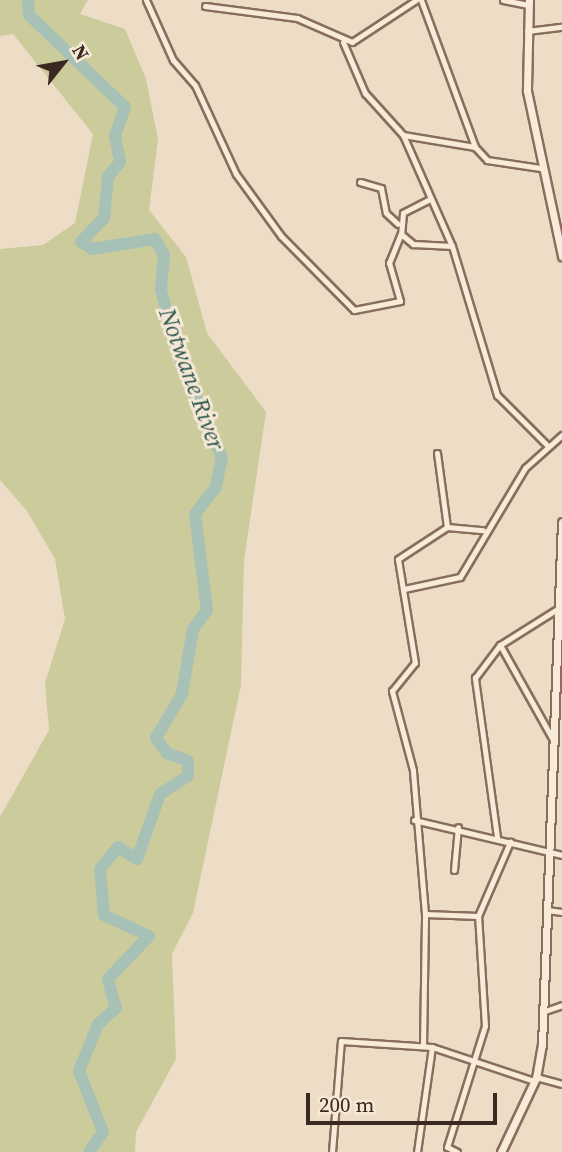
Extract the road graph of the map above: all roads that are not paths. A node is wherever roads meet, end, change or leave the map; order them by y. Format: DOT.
graph roads {
  1 [pos="146,0"];
  2 [pos="259,0"];
  3 [pos="418,0"];
  4 [pos="505,0"];
  5 [pos="529,3"];
  6 [pos="205,6"];
  7 [pos="258,10"];
  8 [pos="562,27"];
  9 [pos="526,31"];
  10 [pos="343,42"];
  11 [pos="403,135"];
  12 [pos="475,147"];
  13 [pos="540,168"];
  14 [pos="360,182"];
  15 [pos="430,199"];
  16 [pos="398,224"];
  17 [pos="401,234"];
  18 [pos="452,246"];
  19 [pos="562,256"];
  20 [pos="562,435"];
  21 [pos="548,446"];
  22 [pos="437,453"];
  23 [pos="562,522"];
  24 [pos="447,527"];
  25 [pos="483,530"];
  26 [pos="404,589"];
  27 [pos="559,608"];
  28 [pos="500,645"];
  29 [pos="559,712"];
  30 [pos="554,743"];
  31 [pos="414,820"];
  32 [pos="458,827"];
  33 [pos="497,837"];
  34 [pos="510,842"];
  35 [pos="549,853"];
  36 [pos="562,855"];
  37 [pos="454,870"];
  38 [pos="547,910"];
  39 [pos="562,912"];
  40 [pos="425,914"];
  41 [pos="478,916"];
  42 [pos="562,1005"];
  43 [pos="545,1011"];
  44 [pos="424,1046"];
  45 [pos="432,1047"];
  46 [pos="478,1061"];
  47 [pos="535,1079"];
  48 [pos="562,1084"];
  49 [pos="332,1152"];
  50 [pos="417,1152"];
  51 [pos="457,1152"];
  52 [pos="500,1152"];
  1 -- 17 [label="street"];
  2 -- 7 [label="street"];
  3 -- 10 [label="street"];
  3 -- 12 [label="street"];
  4 -- 5 [label="street"];
  5 -- 9 [label="street"];
  6 -- 7 [label="street"];
  7 -- 10 [label="street"];
  8 -- 9 [label="street"];
  9 -- 13 [label="street"];
  10 -- 11 [label="street"];
  11 -- 12 [label="street"];
  11 -- 15 [label="street"];
  12 -- 13 [label="street"];
  13 -- 19 [label="street"];
  14 -- 16 [label="street"];
  15 -- 16 [label="street"];
  15 -- 18 [label="street"];
  16 -- 17 [label="street"];
  17 -- 18 [label="street"];
  18 -- 21 [label="street"];
  20 -- 21 [label="street"];
  21 -- 25 [label="street"];
  22 -- 24 [label="street"];
  23 -- 27 [label="street"];
  24 -- 25 [label="street"];
  24 -- 26 [label="street"];
  25 -- 26 [label="street"];
  26 -- 31 [label="street"];
  27 -- 28 [label="street"];
  27 -- 29 [label="street"];
  28 -- 30 [label="street"];
  28 -- 33 [label="street"];
  29 -- 30 [label="street"];
  30 -- 35 [label="street"];
  31 -- 32 [label="street"];
  31 -- 40 [label="street"];
  32 -- 33 [label="street"];
  32 -- 37 [label="street"];
  33 -- 34 [label="street"];
  34 -- 35 [label="street"];
  34 -- 41 [label="street"];
  35 -- 36 [label="street"];
  35 -- 38 [label="street"];
  38 -- 39 [label="street"];
  38 -- 43 [label="street"];
  40 -- 41 [label="street"];
  40 -- 44 [label="street"];
  41 -- 46 [label="street"];
  42 -- 43 [label="street"];
  43 -- 47 [label="street"];
  44 -- 45 [label="street"];
  44 -- 49 [label="street"];
  45 -- 46 [label="street"];
  45 -- 50 [label="street"];
  46 -- 47 [label="street"];
  46 -- 51 [label="street"];
  47 -- 48 [label="street"];
  47 -- 52 [label="street"];
}
